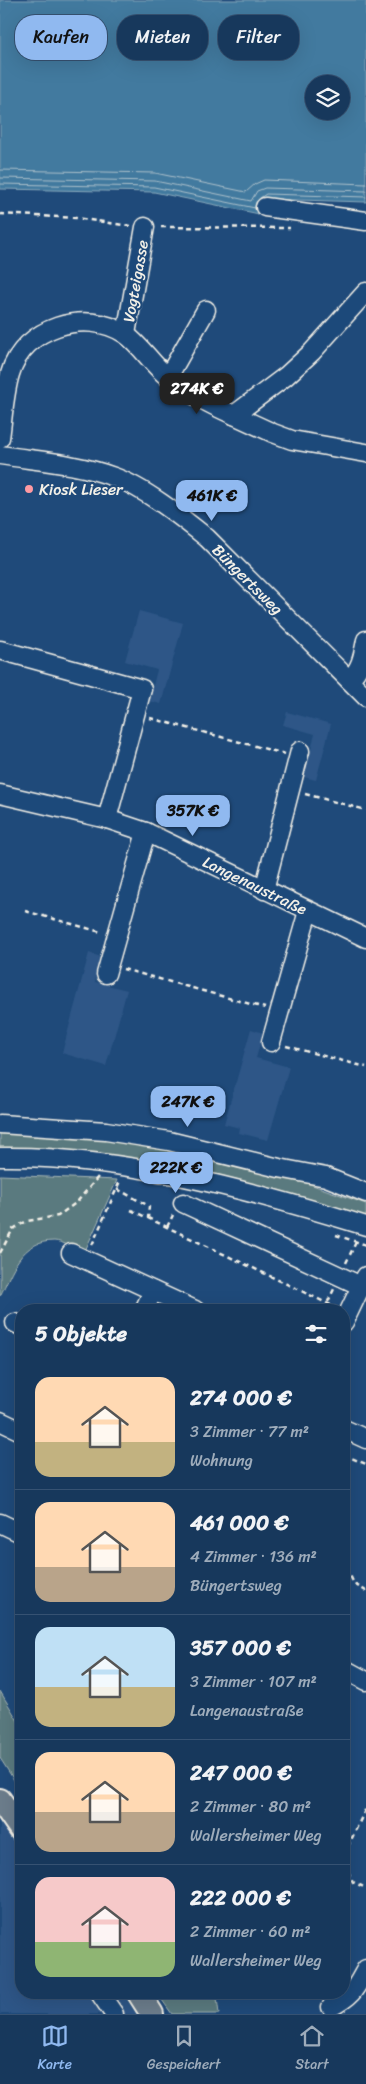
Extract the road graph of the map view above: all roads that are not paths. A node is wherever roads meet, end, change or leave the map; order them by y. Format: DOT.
graph roads {
  1 [pos="265,207"];
  2 [pos="366,222"];
  3 [pos="145,227"];
  4 [pos="366,292"];
  5 [pos="206,310"];
  6 [pos="126,334"];
  7 [pos="168,377"];
  8 [pos="3,395"];
  9 [pos="234,414"];
  10 [pos="0,438"];
  11 [pos="366,453"];
  12 [pos="0,455"];
  13 [pos="366,640"];
  14 [pos="0,650"];
  15 [pos="349,680"];
  16 [pos="366,697"];
  17 [pos="299,754"];
  18 [pos="0,794"];
  19 [pos="107,819"];
  20 [pos="146,832"];
  21 [pos="264,890"];
  22 [pos="308,910"];
  23 [pos="366,938"];
  24 [pos="108,967"];
  25 [pos="270,1042"];
  26 [pos="0,1124"];
  27 [pos="0,1157"];
  28 [pos="366,1193"];
  29 [pos="183,1203"];
  30 [pos="366,1226"];
  31 [pos="78,1257"];
  32 [pos="364,1281"];
  33 [pos="159,1293"];
  34 [pos="149,1304"];
  35 [pos="182,1304"];
  36 [pos="350,1310"];
  37 [pos="0,1421"];
  38 [pos="15,1428"];
  39 [pos="350,1432"];
  40 [pos="366,1439"];
  41 [pos="0,1523"];
  42 [pos="15,1530"];
  43 [pos="350,1672"];
  44 [pos="366,1681"];
  45 [pos="0,1800"];
  46 [pos="15,1821"];
  47 [pos="366,1969"];
  48 [pos="350,1996"];
  49 [pos="104,1999"];
  50 [pos="142,1999"];
  51 [pos="345,1999"];
  52 [pos="330,2004"];
  53 [pos="114,2014"];
  54 [pos="152,2014"];
  1 -- 2 [label="street"];
  3 -- 6 [label="street, Vogteigasse"];
  4 -- 9 [label="street"];
  5 -- 7 [label="street"];
  6 -- 7 [label="street"];
  6 -- 8 [label="street"];
  7 -- 9 [label="street"];
  8 -- 10 [label="street"];
  9 -- 11 [label="street"];
  12 -- 15 [label="street, Büngertsweg"];
  13 -- 15 [label="street"];
  14 -- 19 [label="street"];
  15 -- 16 [label="street, Büngertsweg"];
  17 -- 21 [label="street"];
  18 -- 19 [label="street, Langenaustraße"];
  19 -- 20 [label="street, Langenaustraße"];
  20 -- 21 [label="street, Langenaustraße"];
  20 -- 24 [label="street"];
  21 -- 22 [label="street, Langenaustraße"];
  22 -- 23 [label="street, Langenaustraße"];
  22 -- 25 [label="street"];
  26 -- 28 [label="street"];
  27 -- 30 [label="street"];
  29 -- 32 [label="street"];
  31 -- 33 [label="street"];
  32 -- 36 [label="street"];
  33 -- 34 [label="street"];
  33 -- 35 [label="street"];
  37 -- 38 [label="street"];
  39 -- 40 [label="street"];
  41 -- 42 [label="street"];
  43 -- 44 [label="street"];
  45 -- 46 [label="main road"];
  47 -- 48 [label="street"];
  49 -- 53 [label="street"];
  50 -- 54 [label="main road"];
  51 -- 52 [label="street"];
}
